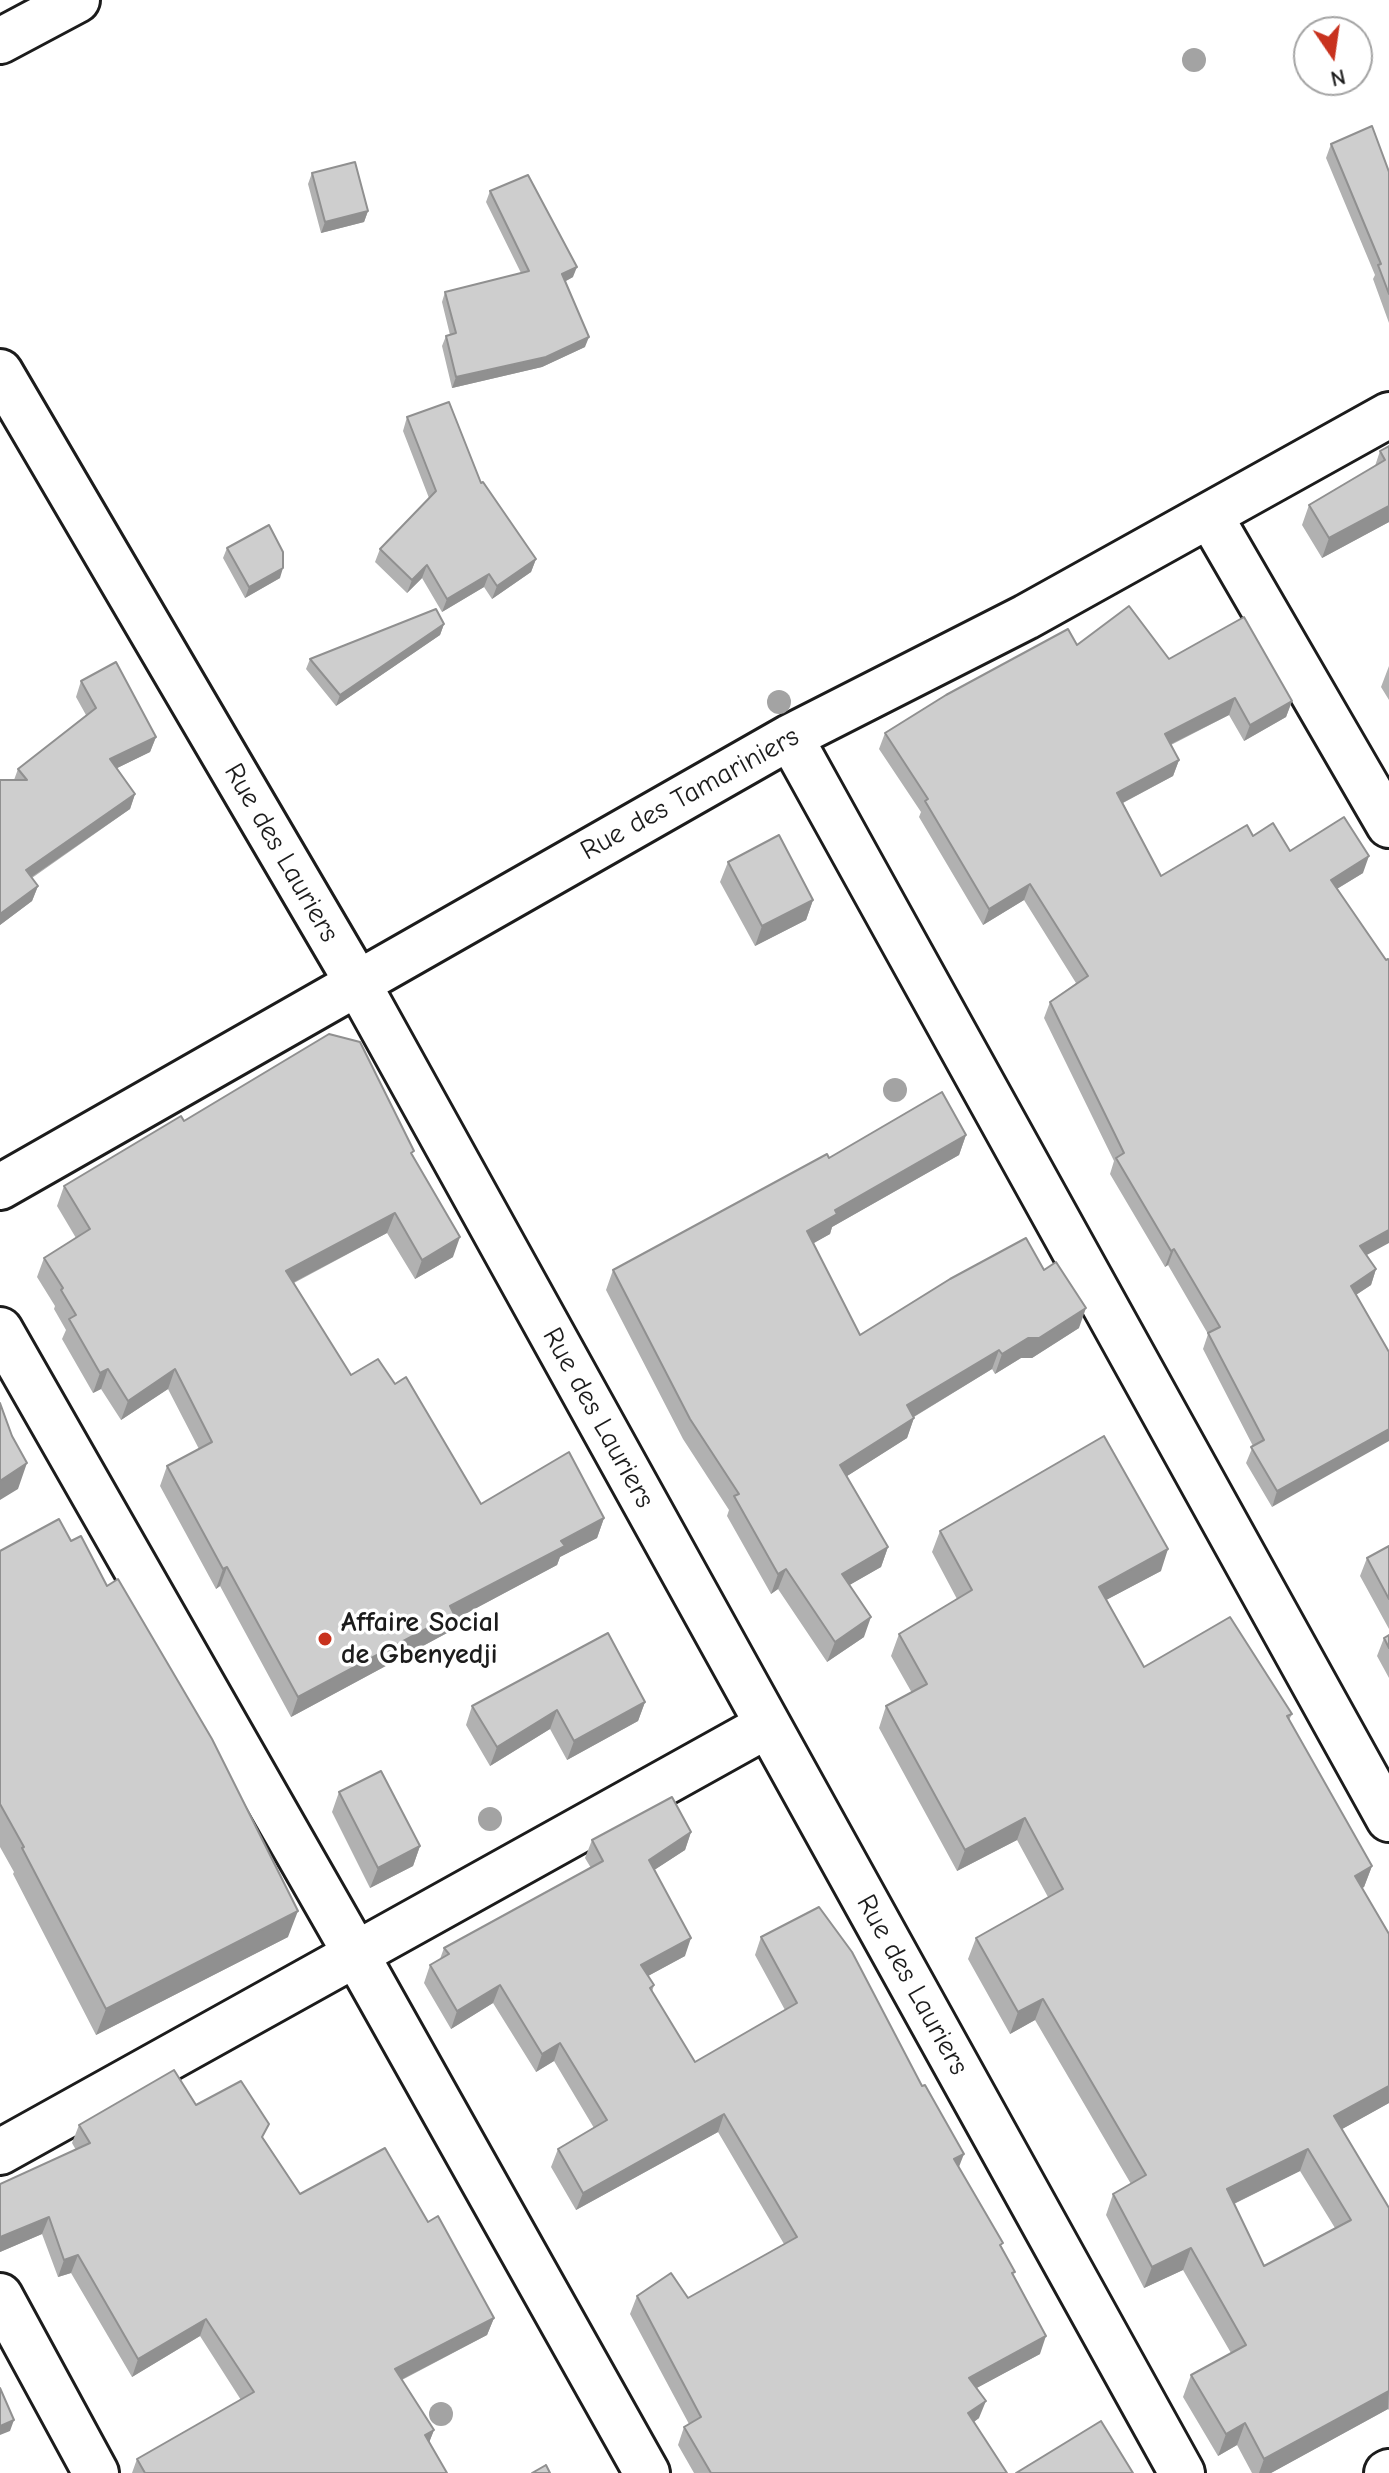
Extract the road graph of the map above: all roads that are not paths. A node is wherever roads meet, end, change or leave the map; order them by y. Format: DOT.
graph roads {
  1 [pos="77,0"];
  2 [pos="0,41"];
  3 [pos="0,372"];
  4 [pos="1389,415"];
  5 [pos="1210,516"];
  6 [pos="790,737"];
  7 [pos="1389,825"];
  8 [pos="357,982"];
  9 [pos="0,1187"];
  10 [pos="0,1330"];
  11 [pos="768,1725"];
  12 [pos="1389,1819"];
  13 [pos="357,1956"];
  14 [pos="0,2152"];
  15 [pos="0,2296"];
  16 [pos="96,2473"];
  17 [pos="647,2473"];
  18 [pos="1182,2473"];
  1 -- 2 [label="street"];
  3 -- 8 [label="street, Rue des Lauriers"];
  4 -- 5 [label="street, Rue des Tamariniers"];
  5 -- 6 [label="street, Rue des Tamariniers"];
  5 -- 7 [label="street"];
  6 -- 8 [label="street, Rue des Tamariniers"];
  6 -- 12 [label="street"];
  8 -- 9 [label="street, Rue des Tamariniers"];
  8 -- 11 [label="street, Rue des Lauriers"];
  10 -- 13 [label="street"];
  11 -- 13 [label="street"];
  11 -- 18 [label="street, Rue des Lauriers"];
  13 -- 14 [label="street"];
  13 -- 17 [label="street"];
  15 -- 16 [label="street"];
}
